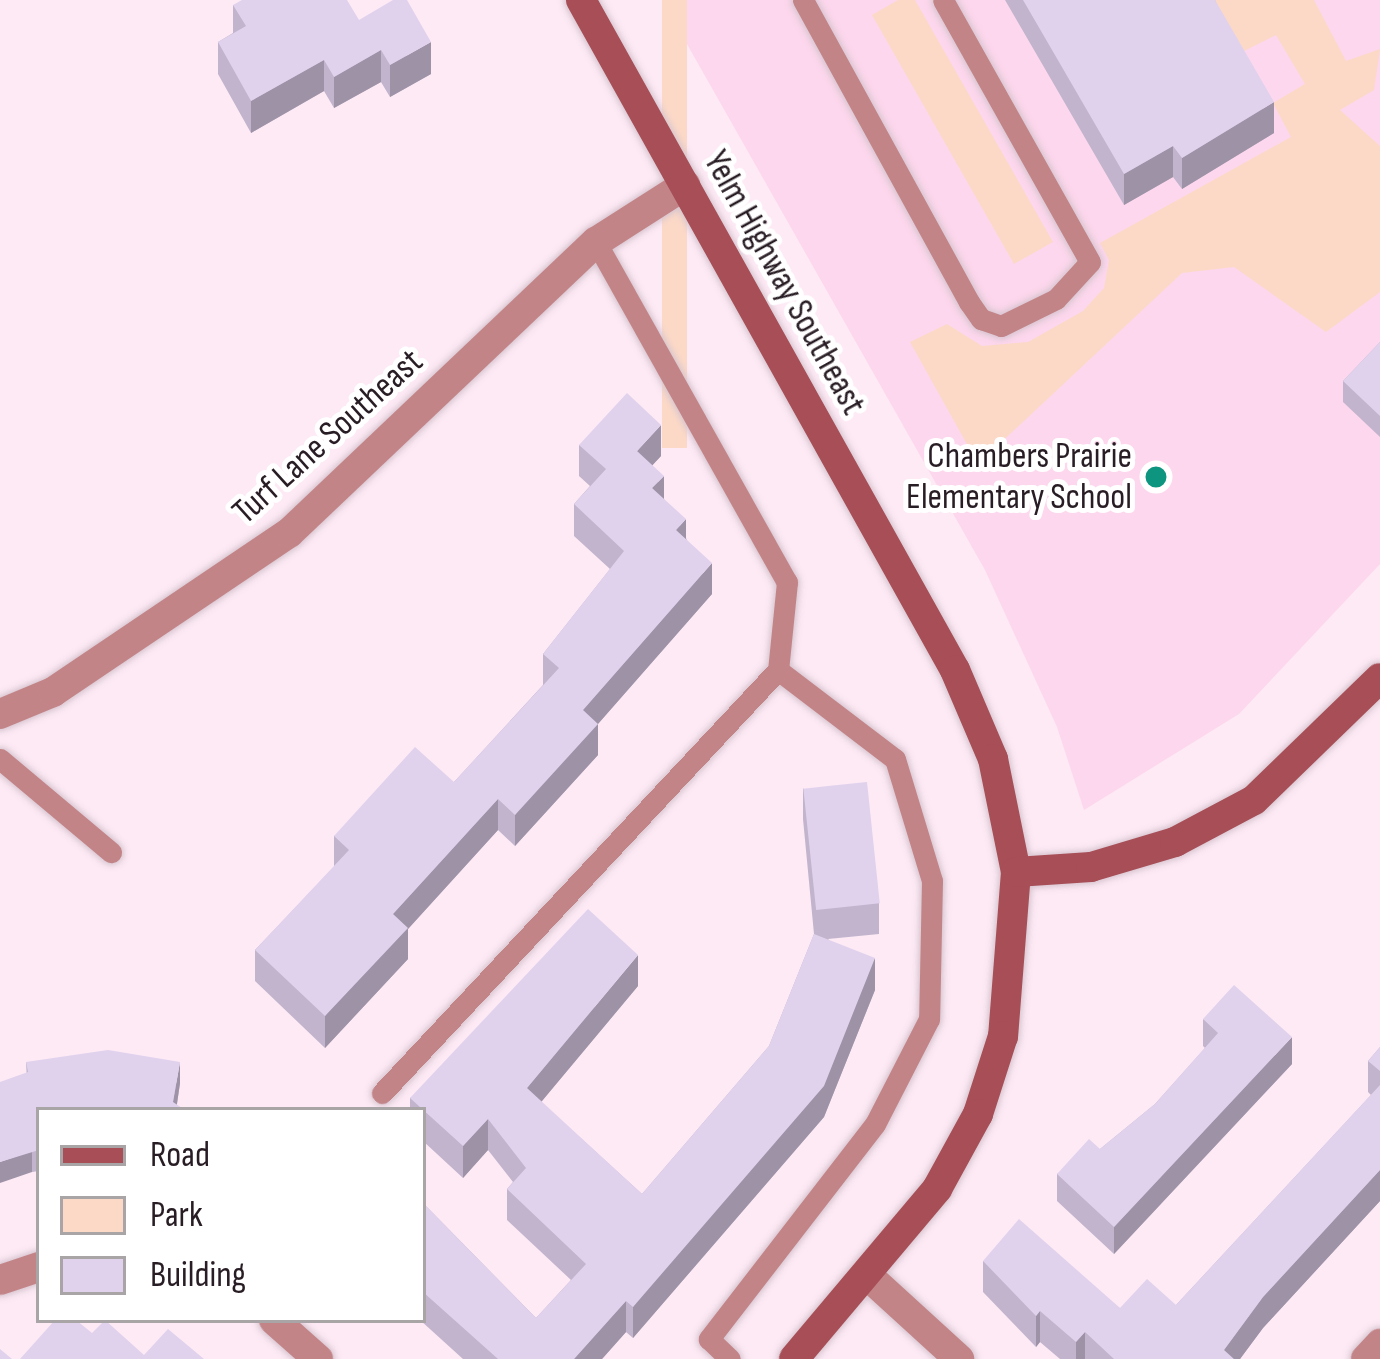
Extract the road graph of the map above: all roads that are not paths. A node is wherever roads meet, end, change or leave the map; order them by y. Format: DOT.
graph roads {
  1 [pos="581,0"];
  2 [pos="802,0"];
  3 [pos="943,0"];
  4 [pos="685,185"];
  5 [pos="596,242"];
  6 [pos="778,670"];
  7 [pos="1380,678"];
  8 [pos="0,714"];
  9 [pos="0,759"];
  10 [pos="111,852"];
  11 [pos="1016,872"];
  12 [pos="382,1093"];
  13 [pos="36,1268"];
  14 [pos="867,1275"];
  15 [pos="0,1280"];
  16 [pos="277,1323"];
  17 [pos="1380,1344"];
  18 [pos="318,1359"];
  19 [pos="730,1359"];
  20 [pos="794,1359"];
  21 [pos="959,1359"];
  22 [pos="1366,1359"];
  1 -- 4 [label="main road, Yelm Highway Southeast"];
  2 -- 3 [label="lane"];
  4 -- 5 [label="street, Turf Lane Southeast"];
  4 -- 11 [label="main road, Yelm Highway Southeast"];
  5 -- 6 [label="lane"];
  5 -- 8 [label="street, Turf Lane Southeast"];
  6 -- 12 [label="lane"];
  6 -- 19 [label="lane"];
  7 -- 11 [label="main road"];
  9 -- 10 [label="lane"];
  11 -- 14 [label="main road, Yelm Highway Southeast"];
  13 -- 15 [label="street"];
  14 -- 20 [label="main road, Yelm Highway Southeast"];
  14 -- 21 [label="street"];
  16 -- 18 [label="street"];
  17 -- 22 [label="street"];
}
